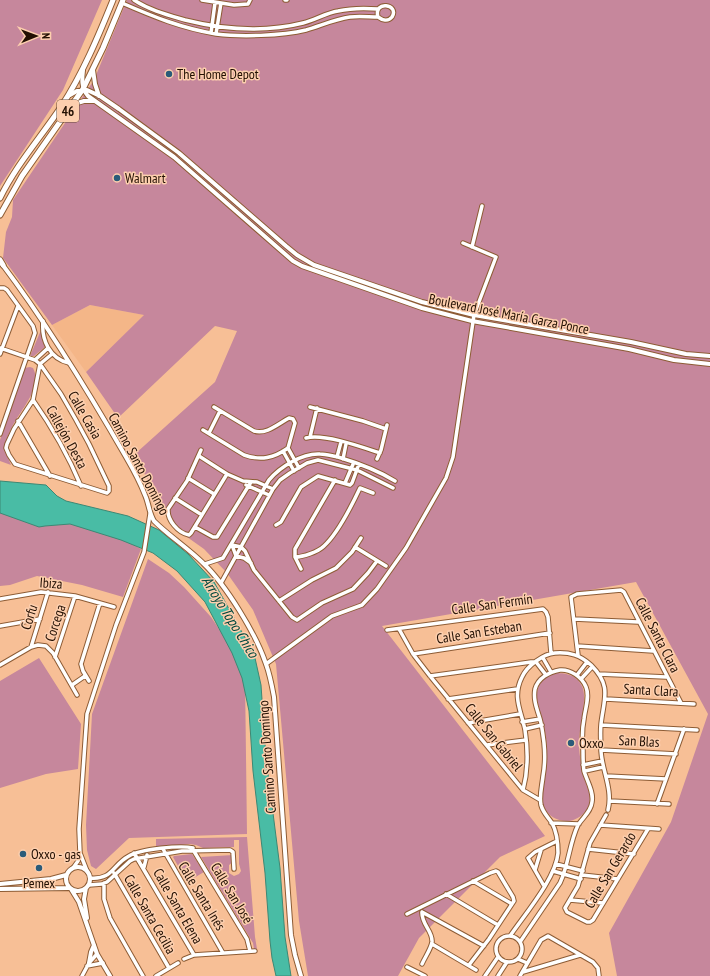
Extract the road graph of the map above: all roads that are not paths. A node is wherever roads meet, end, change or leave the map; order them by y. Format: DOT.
graph roads {
  1 [pos="113,0"];
  2 [pos="134,0"];
  3 [pos="202,0"];
  4 [pos="250,0"];
  5 [pos="379,0"];
  6 [pos="122,1"];
  7 [pos="386,2"];
  8 [pos="216,3"];
  9 [pos="221,3"];
  10 [pos="378,8"];
  11 [pos="378,16"];
  12 [pos="212,26"];
  13 [pos="217,26"];
  14 [pos="284,26"];
  15 [pos="211,33"];
  16 [pos="285,33"];
  17 [pos="216,34"];
  18 [pos="83,69"];
  19 [pos="93,70"];
  20 [pos="83,90"];
  21 [pos="68,96"];
  22 [pos="100,96"];
  23 [pos="94,101"];
  24 [pos="74,104"];
  25 [pos="0,198"];
  26 [pos="482,206"];
  27 [pos="0,215"];
  28 [pos="463,243"];
  29 [pos="472,247"];
  30 [pos="1,262"];
  31 [pos="0,288"];
  32 [pos="18,306"];
  33 [pos="474,315"];
  34 [pos="43,321"];
  35 [pos="472,321"];
  36 [pos="1,348"];
  37 [pos="48,348"];
  38 [pos="0,354"];
  39 [pos="52,354"];
  40 [pos="710,356"];
  41 [pos="26,357"];
  42 [pos="35,360"];
  43 [pos="70,363"];
  44 [pos="40,364"];
  45 [pos="710,364"];
  46 [pos="33,400"];
  47 [pos="214,407"];
  48 [pos="310,407"];
  49 [pos="317,408"];
  50 [pos="220,411"];
  51 [pos="18,422"];
  52 [pos="203,430"];
  53 [pos="210,433"];
  54 [pos="0,434"];
  55 [pos="341,442"];
  56 [pos="346,444"];
  57 [pos="288,448"];
  58 [pos="201,450"];
  59 [pos="283,451"];
  60 [pos="380,453"];
  61 [pos="198,456"];
  62 [pos="340,458"];
  63 [pos="377,459"];
  64 [pos="295,460"];
  65 [pos="354,462"];
  66 [pos="290,464"];
  67 [pos="339,464"];
  68 [pos="359,464"];
  69 [pos="299,468"];
  70 [pos="351,468"];
  71 [pos="357,470"];
  72 [pos="294,471"];
  73 [pos="381,473"];
  74 [pos="227,474"];
  75 [pos="50,476"];
  76 [pos="188,478"];
  77 [pos="378,479"];
  78 [pos="335,480"];
  79 [pos="243,481"];
  80 [pos="395,481"];
  81 [pos="251,482"];
  82 [pos="345,483"];
  83 [pos="81,486"];
  84 [pos="248,486"];
  85 [pos="266,486"];
  86 [pos="393,488"];
  87 [pos="272,489"];
  88 [pos="263,491"];
  89 [pos="373,492"];
  90 [pos="214,494"];
  91 [pos="269,495"];
  92 [pos="175,498"];
  93 [pos="150,514"];
  94 [pos="202,515"];
  95 [pos="276,525"];
  96 [pos="195,527"];
  97 [pos="361,538"];
  98 [pos="232,545"];
  99 [pos="241,547"];
  100 [pos="355,547"];
  101 [pos="236,556"];
  102 [pos="295,557"];
  103 [pos="377,560"];
  104 [pos="251,563"];
  105 [pos="204,564"];
  106 [pos="386,566"];
  107 [pos="301,569"];
  108 [pos="221,583"];
  109 [pos="48,592"];
  110 [pos="75,596"];
  111 [pos="0,599"];
  112 [pos="279,601"];
  113 [pos="100,603"];
  114 [pos="114,607"];
  115 [pos="40,619"];
  116 [pos="574,619"];
  117 [pos="638,622"];
  118 [pos="0,626"];
  119 [pos="399,629"];
  120 [pos="387,630"];
  121 [pos="550,632"];
  122 [pos="577,646"];
  123 [pos="31,647"];
  124 [pos="653,651"];
  125 [pos="551,653"];
  126 [pos="413,654"];
  127 [pos="578,655"];
  128 [pos="55,657"];
  129 [pos="543,658"];
  130 [pos="536,662"];
  131 [pos="587,662"];
  132 [pos="266,664"];
  133 [pos="0,665"];
  134 [pos="592,667"];
  135 [pos="551,672"];
  136 [pos="599,674"];
  137 [pos="546,675"];
  138 [pos="577,675"];
  139 [pos="85,676"];
  140 [pos="430,676"];
  141 [pos="666,677"];
  142 [pos="581,679"];
  143 [pos="89,681"];
  144 [pos="72,685"];
  145 [pos="517,689"];
  146 [pos="77,695"];
  147 [pos="448,699"];
  148 [pos="606,699"];
  149 [pos="681,703"];
  150 [pos="694,704"];
  151 [pos="520,714"];
  152 [pos="540,719"];
  153 [pos="522,722"];
  154 [pos="468,723"];
  155 [pos="542,725"];
  156 [pos="601,725"];
  157 [pos="525,729"];
  158 [pos="684,729"];
  159 [pos="697,730"];
  160 [pos="526,740"];
  161 [pos="487,745"];
  162 [pos="601,750"];
  163 [pos="676,754"];
  164 [pos="602,761"];
  165 [pos="583,765"];
  166 [pos="603,767"];
  167 [pos="585,771"];
  168 [pos="606,776"];
  169 [pos="666,779"];
  170 [pos="522,790"];
  171 [pos="540,800"];
  172 [pos="610,801"];
  173 [pos="657,804"];
  174 [pos="669,804"];
  175 [pos="608,810"];
  176 [pos="606,815"];
  177 [pos="551,823"];
  178 [pos="579,824"];
  179 [pos="600,825"];
  180 [pos="648,829"];
  181 [pos="659,829"];
  182 [pos="557,841"];
  183 [pos="163,849"];
  184 [pos="194,849"];
  185 [pos="588,849"];
  186 [pos="541,850"];
  187 [pos="148,851"];
  188 [pos="80,853"];
  189 [pos="134,853"];
  190 [pos="164,853"];
  191 [pos="634,854"];
  192 [pos="147,856"];
  193 [pos="137,858"];
  194 [pos="556,864"];
  195 [pos="566,866"];
  196 [pos="144,867"];
  197 [pos="73,868"];
  198 [pos="234,869"];
  199 [pos="535,870"];
  200 [pos="86,871"];
  201 [pos="112,871"];
  202 [pos="553,871"];
  203 [pos="115,874"];
  204 [pos="564,874"];
  205 [pos="66,875"];
  206 [pos="582,875"];
  207 [pos="90,878"];
  208 [pos="104,878"];
  209 [pos="618,879"];
  210 [pos="473,881"];
  211 [pos="0,884"];
  212 [pos="104,884"];
  213 [pos="544,886"];
  214 [pos="88,887"];
  215 [pos="70,889"];
  216 [pos="0,890"];
  217 [pos="446,894"];
  218 [pos="570,900"];
  219 [pos="603,903"];
  220 [pos="512,904"];
  221 [pos="420,907"];
  222 [pos="422,912"];
  223 [pos="407,914"];
  224 [pos="87,922"];
  225 [pos="498,926"];
  226 [pos="493,932"];
  227 [pos="510,936"];
  228 [pos="489,939"];
  229 [pos="498,942"];
  230 [pos="520,942"];
  231 [pos="94,944"];
  232 [pos="432,944"];
  233 [pos="484,946"];
  234 [pos="255,951"];
  235 [pos="250,952"];
  236 [pos="223,953"];
  237 [pos="97,954"];
  238 [pos="522,954"];
  239 [pos="194,955"];
  240 [pos="580,955"];
  241 [pos="498,957"];
  242 [pos="184,959"];
  243 [pos="518,959"];
  244 [pos="530,959"];
  245 [pos="178,962"];
  246 [pos="508,962"];
  247 [pos="102,963"];
  248 [pos="527,963"];
  249 [pos="88,964"];
  250 [pos="422,964"];
  251 [pos="469,966"];
  252 [pos="408,967"];
  253 [pos="169,968"];
  254 [pos="476,970"];
  255 [pos="523,972"];
  256 [pos="82,976"];
  257 [pos="110,976"];
  258 [pos="143,976"];
  259 [pos="156,976"];
  260 [pos="301,976"];
  261 [pos="424,976"];
  262 [pos="485,976"];
  263 [pos="498,976"];
  264 [pos="520,976"];
  265 [pos="598,976"];
  1 -- 18 [label="main road, 46"];
  2 -- 12 [label="street"];
  3 -- 8 [label="street"];
  4 -- 9 [label="street"];
  5 -- 10 [label="street"];
  6 -- 15 [label="street"];
  6 -- 19 [label="main road, 46"];
  7 -- 10 [label="street"];
  7 -- 11 [label="street"];
  8 -- 9 [label="street"];
  8 -- 12 [label="street"];
  9 -- 13 [label="street"];
  10 -- 11 [label="street"];
  10 -- 14 [label="street"];
  11 -- 16 [label="street"];
  12 -- 13 [label="street"];
  12 -- 15 [label="street"];
  13 -- 14 [label="street"];
  13 -- 17 [label="street"];
  14 -- 16 [label="street"];
  15 -- 17 [label="street"];
  16 -- 17 [label="street"];
  18 -- 20 [label="street"];
  18 -- 21 [label="main road, 46"];
  19 -- 20 [label="main road, 46"];
  19 -- 22 [label="street"];
  20 -- 21 [label="street"];
  20 -- 22 [label="street, Boulevard José María Garza Ponce"];
  20 -- 23 [label="street, Boulevard José María Garza Ponce"];
  20 -- 24 [label="main road, 46"];
  21 -- 25 [label="main road, 46"];
  22 -- 33 [label="street, Boulevard José María Garza Ponce"];
  23 -- 24 [label="street"];
  23 -- 35 [label="street, Boulevard José María Garza Ponce"];
  24 -- 27 [label="main road, 46"];
  26 -- 29 [label="street"];
  28 -- 29 [label="street"];
  29 -- 33 [label="street"];
  30 -- 34 [label="street, Camino Santo Domingo"];
  31 -- 32 [label="street"];
  32 -- 36 [label="street"];
  32 -- 41 [label="street"];
  33 -- 35 [label="street"];
  33 -- 40 [label="street, Boulevard José María Garza Ponce"];
  34 -- 37 [label="street"];
  34 -- 43 [label="street, Camino Santo Domingo"];
  35 -- 45 [label="street, Boulevard José María Garza Ponce"];
  35 -- 132 [label="street"];
  36 -- 38 [label="street"];
  36 -- 41 [label="street, Calle Casia"];
  37 -- 39 [label="street"];
  37 -- 42 [label="street"];
  39 -- 43 [label="street"];
  39 -- 44 [label="street"];
  41 -- 42 [label="street, Calle Casia"];
  41 -- 54 [label="street"];
  42 -- 44 [label="street, Calle Casia"];
  43 -- 93 [label="street, Camino Santo Domingo"];
  44 -- 46 [label="street"];
  44 -- 83 [label="street, Calle Casia"];
  46 -- 51 [label="street"];
  46 -- 83 [label="street, Callejón Desta"];
  47 -- 50 [label="street"];
  48 -- 49 [label="street"];
  49 -- 55 [label="street"];
  49 -- 60 [label="street"];
  50 -- 53 [label="street"];
  50 -- 57 [label="street"];
  51 -- 75 [label="street"];
  51 -- 75 [label="street"];
  52 -- 53 [label="street"];
  53 -- 59 [label="street"];
  55 -- 56 [label="street"];
  55 -- 62 [label="street"];
  56 -- 60 [label="street"];
  56 -- 62 [label="street"];
  57 -- 59 [label="street"];
  57 -- 64 [label="street"];
  58 -- 61 [label="street"];
  59 -- 66 [label="street"];
  60 -- 63 [label="street"];
  61 -- 74 [label="street"];
  61 -- 76 [label="street"];
  62 -- 64 [label="street"];
  62 -- 65 [label="street"];
  62 -- 67 [label="street"];
  64 -- 66 [label="street"];
  64 -- 69 [label="street"];
  65 -- 68 [label="street"];
  65 -- 70 [label="street"];
  66 -- 72 [label="street"];
  66 -- 85 [label="street"];
  67 -- 69 [label="street"];
  67 -- 70 [label="street"];
  68 -- 71 [label="street"];
  68 -- 73 [label="street"];
  69 -- 72 [label="street"];
  70 -- 71 [label="street"];
  70 -- 82 [label="street"];
  71 -- 77 [label="street"];
  71 -- 82 [label="street"];
  72 -- 87 [label="street"];
  73 -- 77 [label="street"];
  73 -- 80 [label="street"];
  74 -- 79 [label="street"];
  74 -- 90 [label="street"];
  75 -- 83 [label="street"];
  76 -- 90 [label="street"];
  76 -- 92 [label="street"];
  77 -- 86 [label="street"];
  78 -- 82 [label="street"];
  78 -- 95 [label="street"];
  78 -- 102 [label="street"];
  79 -- 81 [label="street"];
  79 -- 84 [label="street"];
  81 -- 84 [label="street"];
  81 -- 85 [label="street"];
  84 -- 88 [label="street"];
  84 -- 96 [label="street"];
  85 -- 87 [label="street"];
  85 -- 88 [label="street"];
  87 -- 91 [label="street"];
  88 -- 91 [label="street"];
  88 -- 98 [label="street"];
  89 -- 102 [label="street"];
  90 -- 94 [label="street"];
  91 -- 99 [label="street"];
  92 -- 94 [label="street"];
  92 -- 96 [label="street"];
  93 -- 105 [label="street, Camino Santo Domingo"];
  93 -- 188 [label="street"];
  94 -- 96 [label="street"];
  97 -- 100 [label="street"];
  98 -- 99 [label="street"];
  98 -- 101 [label="street"];
  98 -- 105 [label="street"];
  99 -- 101 [label="street"];
  99 -- 104 [label="street"];
  100 -- 103 [label="street"];
  100 -- 112 [label="street"];
  101 -- 104 [label="street"];
  101 -- 108 [label="street"];
  102 -- 107 [label="street"];
  103 -- 106 [label="street"];
  103 -- 112 [label="street"];
  104 -- 112 [label="street"];
  105 -- 108 [label="street, Camino Santo Domingo"];
  108 -- 132 [label="street, Camino Santo Domingo"];
  109 -- 110 [label="street, Ibiza"];
  109 -- 111 [label="street, Ibiza"];
  109 -- 115 [label="street, Corfu"];
  110 -- 113 [label="street, Ibiza"];
  110 -- 128 [label="street, Corcega"];
  113 -- 114 [label="street, Ibiza"];
  113 -- 139 [label="street"];
  115 -- 118 [label="street"];
  115 -- 123 [label="street, Corfu"];
  116 -- 117 [label="street"];
  116 -- 117 [label="street, Calle Santa Clara"];
  116 -- 122 [label="street, Calle Santa Clara"];
  117 -- 124 [label="street, Calle Santa Clara"];
  119 -- 120 [label="street, Calle San Fermín"];
  119 -- 121 [label="street, Calle San Fermín"];
  119 -- 126 [label="street"];
  121 -- 125 [label="street, Calle San Fermín"];
  121 -- 126 [label="street, Calle San Esteban"];
  122 -- 124 [label="street"];
  122 -- 127 [label="street, Calle Santa Clara"];
  123 -- 128 [label="street"];
  123 -- 133 [label="street"];
  124 -- 141 [label="street, Calle Santa Clara"];
  125 -- 127 [label="street"];
  125 -- 129 [label="street"];
  126 -- 140 [label="street"];
  127 -- 131 [label="street"];
  128 -- 144 [label="street"];
  129 -- 130 [label="street"];
  129 -- 135 [label="street"];
  130 -- 137 [label="street"];
  130 -- 140 [label="street"];
  130 -- 145 [label="street"];
  131 -- 134 [label="street"];
  131 -- 138 [label="street"];
  132 -- 260 [label="street, Camino Santo Domingo"];
  134 -- 136 [label="street"];
  134 -- 142 [label="street"];
  135 -- 137 [label="street"];
  135 -- 138 [label="street"];
  136 -- 141 [label="street"];
  136 -- 148 [label="street"];
  137 -- 152 [label="street"];
  138 -- 142 [label="street"];
  139 -- 143 [label="street"];
  139 -- 144 [label="street"];
  140 -- 147 [label="street, Calle San Gabriel"];
  141 -- 149 [label="street, Calle Santa Clara"];
  142 -- 165 [label="street"];
  144 -- 146 [label="street"];
  145 -- 147 [label="street, Calle San Gabriel"];
  145 -- 151 [label="street, Calle San Gabriel"];
  147 -- 154 [label="street, Calle San Gabriel"];
  148 -- 149 [label="street, Santa Clara"];
  148 -- 156 [label="street"];
  149 -- 150 [label="street, Santa Clara"];
  151 -- 153 [label="street, Calle San Gabriel"];
  151 -- 154 [label="street"];
  152 -- 153 [label="street"];
  152 -- 155 [label="street"];
  153 -- 157 [label="street, Calle San Gabriel"];
  154 -- 161 [label="street, Calle San Gabriel"];
  155 -- 157 [label="street"];
  155 -- 171 [label="street"];
  156 -- 158 [label="street"];
  156 -- 162 [label="street"];
  157 -- 160 [label="street, Calle San Gabriel"];
  158 -- 159 [label="street"];
  158 -- 163 [label="street"];
  160 -- 161 [label="street"];
  160 -- 170 [label="street, Calle San Gabriel"];
  161 -- 170 [label="street, Calle San Gabriel"];
  162 -- 163 [label="street, San Blas"];
  162 -- 164 [label="street"];
  163 -- 169 [label="street"];
  164 -- 165 [label="street"];
  164 -- 166 [label="street"];
  165 -- 167 [label="street"];
  166 -- 167 [label="street"];
  166 -- 168 [label="street"];
  167 -- 178 [label="street"];
  168 -- 169 [label="street"];
  168 -- 172 [label="street"];
  169 -- 173 [label="street"];
  170 -- 171 [label="street, Calle San Gabriel"];
  171 -- 177 [label="street"];
  172 -- 173 [label="street"];
  172 -- 175 [label="street"];
  173 -- 174 [label="street"];
  176 -- 179 [label="street, Calle San Gerardo"];
  177 -- 178 [label="street"];
  177 -- 182 [label="street"];
  178 -- 195 [label="street"];
  179 -- 180 [label="street"];
  179 -- 185 [label="street, Calle San Gerardo"];
  180 -- 181 [label="street"];
  180 -- 191 [label="street, Calle San Gerardo"];
  182 -- 186 [label="street"];
  182 -- 194 [label="street"];
  183 -- 184 [label="street"];
  183 -- 187 [label="street"];
  183 -- 190 [label="street, Calle Santa Inés"];
  184 -- 190 [label="street"];
  184 -- 198 [label="street"];
  184 -- 235 [label="street, Calle San José"];
  185 -- 191 [label="street"];
  185 -- 206 [label="street, Calle San Gerardo"];
  186 -- 199 [label="street"];
  186 -- 199 [label="street"];
  187 -- 189 [label="street"];
  187 -- 192 [label="street"];
  188 -- 197 [label="street"];
  188 -- 200 [label="street"];
  189 -- 193 [label="street, Calle Santa Elena"];
  189 -- 201 [label="street"];
  190 -- 192 [label="street"];
  190 -- 236 [label="street, Calle Santa Inés"];
  191 -- 209 [label="street, Calle San Gerardo"];
  192 -- 193 [label="street"];
  192 -- 196 [label="street"];
  193 -- 196 [label="street, Calle Santa Elena"];
  193 -- 203 [label="street"];
  194 -- 195 [label="street"];
  194 -- 202 [label="street"];
  195 -- 204 [label="street"];
  195 -- 206 [label="street"];
  196 -- 239 [label="street, Calle Santa Elena"];
  197 -- 200 [label="street"];
  197 -- 205 [label="street"];
  199 -- 213 [label="street"];
  200 -- 207 [label="street"];
  201 -- 203 [label="street, Calle Santa Cecilia"];
  201 -- 208 [label="street"];
  202 -- 204 [label="street"];
  202 -- 213 [label="street"];
  203 -- 212 [label="street"];
  203 -- 253 [label="street, Calle Santa Cecilia"];
  204 -- 206 [label="street"];
  204 -- 230 [label="street"];
  205 -- 211 [label="street"];
  205 -- 215 [label="street"];
  206 -- 209 [label="street"];
  206 -- 218 [label="street, Calle San Gerardo"];
  207 -- 208 [label="street"];
  207 -- 214 [label="street"];
  208 -- 212 [label="street"];
  209 -- 219 [label="street, Calle San Gerardo"];
  210 -- 217 [label="street"];
  210 -- 220 [label="street"];
  210 -- 220 [label="street"];
  212 -- 214 [label="street"];
  212 -- 258 [label="street"];
  213 -- 227 [label="street"];
  214 -- 215 [label="street"];
  214 -- 224 [label="street"];
  215 -- 216 [label="street"];
  215 -- 224 [label="street"];
  217 -- 221 [label="street"];
  217 -- 225 [label="street"];
  218 -- 219 [label="street"];
  218 -- 219 [label="street, Calle San Gerardo"];
  220 -- 225 [label="street"];
  221 -- 222 [label="street"];
  221 -- 223 [label="street"];
  222 -- 232 [label="street"];
  222 -- 233 [label="street"];
  224 -- 231 [label="street"];
  225 -- 226 [label="street"];
  226 -- 228 [label="street"];
  226 -- 229 [label="street"];
  227 -- 229 [label="street"];
  227 -- 230 [label="street"];
  228 -- 229 [label="street"];
  228 -- 233 [label="street"];
  229 -- 241 [label="street"];
  230 -- 238 [label="street"];
  231 -- 237 [label="street"];
  231 -- 249 [label="street"];
  232 -- 250 [label="street"];
  232 -- 251 [label="street"];
  233 -- 251 [label="street"];
  234 -- 235 [label="street"];
  235 -- 236 [label="street"];
  236 -- 239 [label="street"];
  237 -- 247 [label="street"];
  237 -- 249 [label="street"];
  238 -- 243 [label="street"];
  238 -- 244 [label="street"];
  239 -- 242 [label="street"];
  240 -- 244 [label="street"];
  240 -- 255 [label="street"];
  240 -- 265 [label="street"];
  241 -- 246 [label="street"];
  241 -- 262 [label="street"];
  243 -- 246 [label="street"];
  243 -- 248 [label="street"];
  244 -- 248 [label="street"];
  245 -- 253 [label="street"];
  246 -- 263 [label="street"];
  247 -- 249 [label="street"];
  247 -- 257 [label="street"];
  248 -- 255 [label="street"];
  249 -- 256 [label="street"];
  251 -- 254 [label="street"];
  252 -- 261 [label="street"];
  253 -- 259 [label="street"];
  255 -- 264 [label="street"];
}
